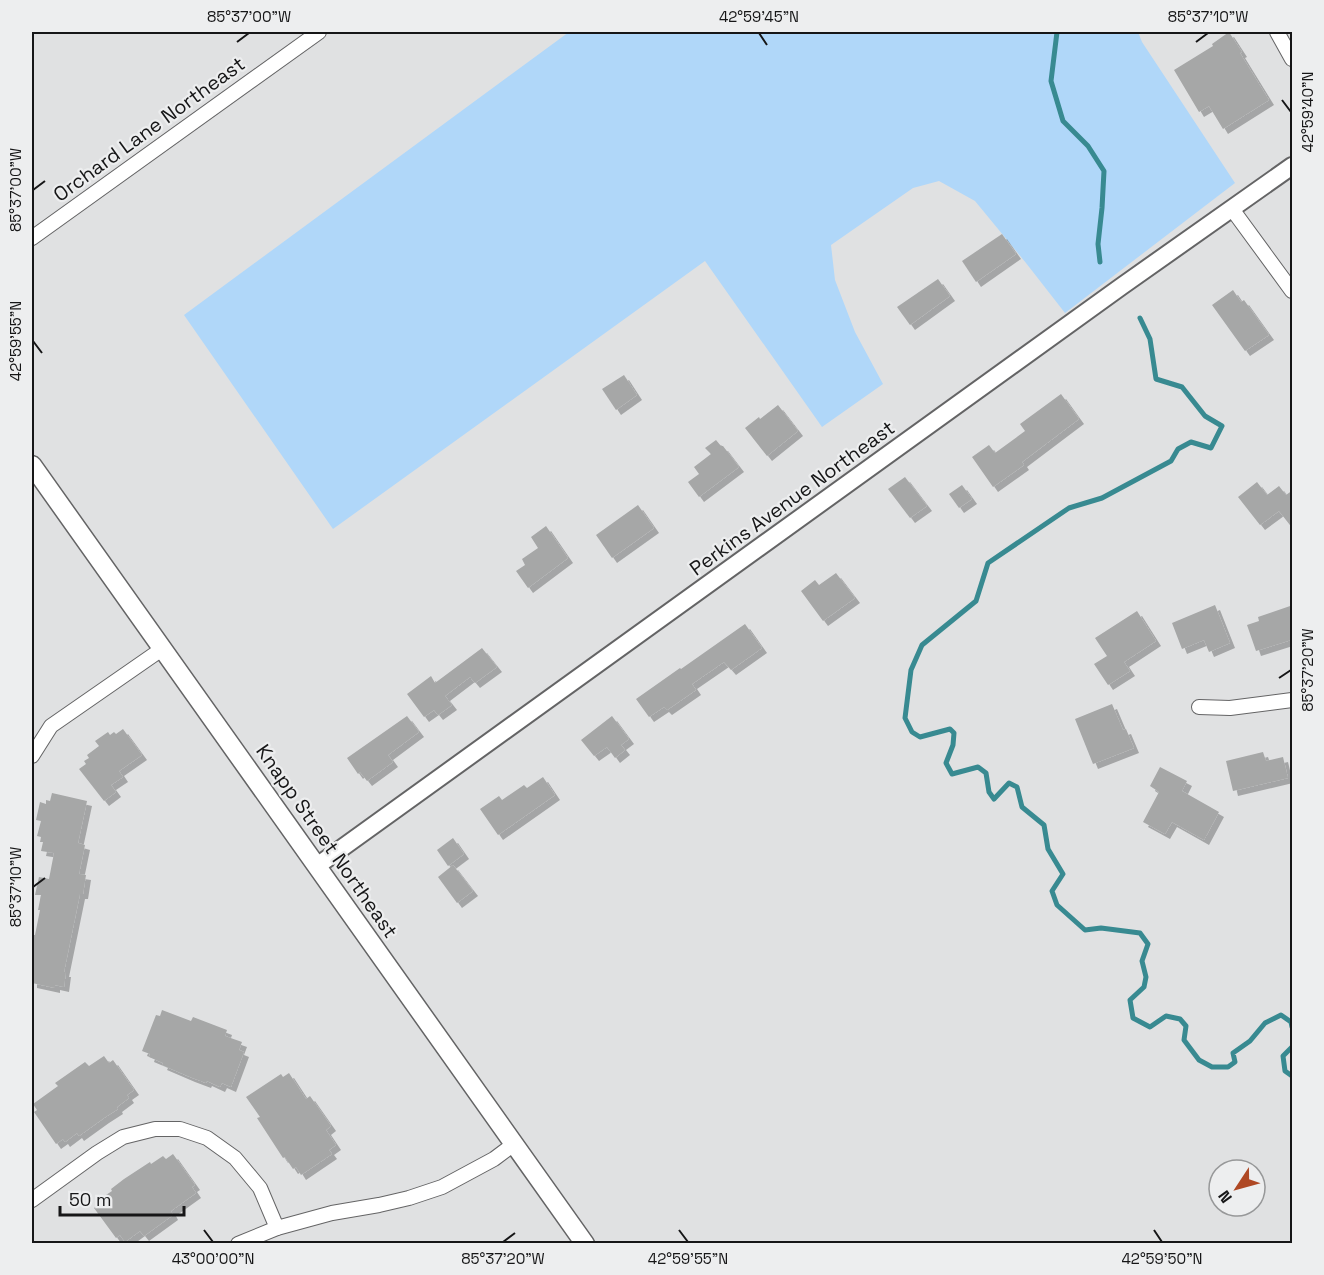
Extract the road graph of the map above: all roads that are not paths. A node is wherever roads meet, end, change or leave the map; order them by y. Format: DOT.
graph roads {
  1 [pos="319,32"];
  2 [pos="1277,32"];
  3 [pos="1293,59"];
  4 [pos="1293,166"];
  5 [pos="1232,209"];
  6 [pos="32,238"];
  7 [pos="1293,291"];
  8 [pos="32,465"];
  9 [pos="162,649"];
  10 [pos="1293,700"];
  11 [pos="1199,707"];
  12 [pos="32,756"];
  13 [pos="317,866"];
  14 [pos="514,1144"];
  15 [pos="32,1200"];
  16 [pos="277,1228"];
  17 [pos="238,1244"];
  18 [pos="585,1244"];
  1 -- 6 [label="street, Orchard Lane Northeast"];
  2 -- 3 [label="street"];
  4 -- 5 [label="street, Perkins Avenue Northeast"];
  5 -- 7 [label="street"];
  5 -- 13 [label="street, Perkins Avenue Northeast"];
  8 -- 9 [label="main road, Knapp Street Northeast"];
  9 -- 12 [label="street"];
  9 -- 13 [label="main road, Knapp Street Northeast"];
  10 -- 11 [label="street"];
  13 -- 14 [label="main road, Knapp Street Northeast"];
  14 -- 16 [label="street"];
  14 -- 18 [label="main road, Knapp Street Northeast"];
  15 -- 16 [label="street"];
  16 -- 17 [label="street"];
}
